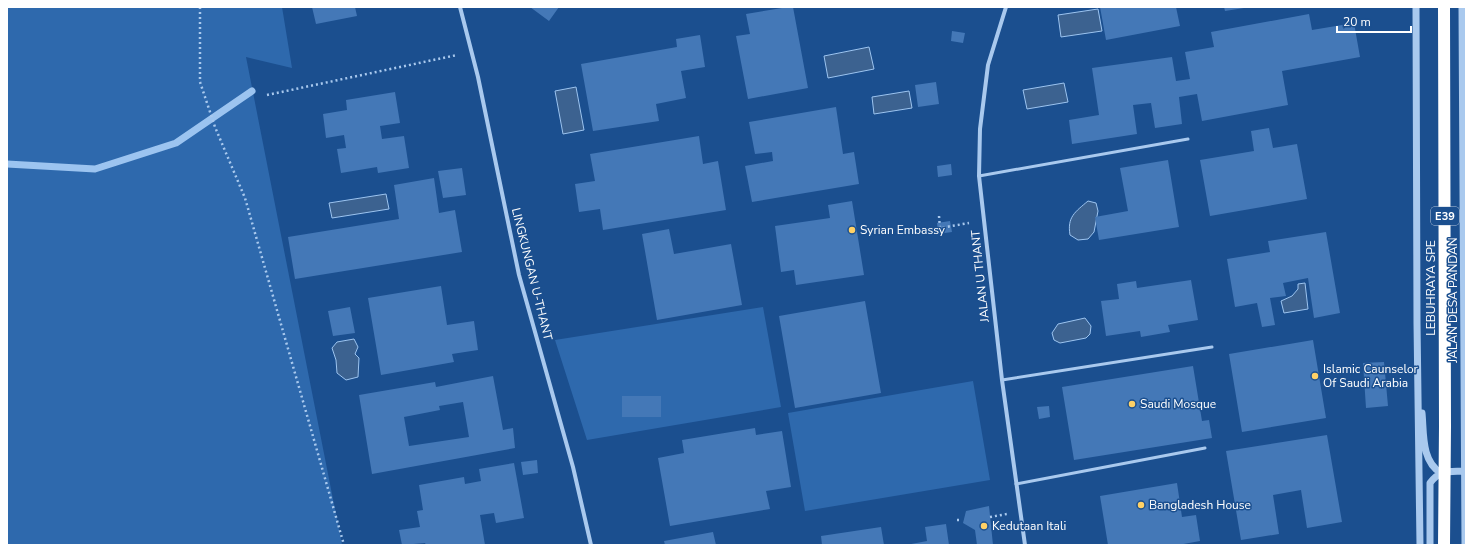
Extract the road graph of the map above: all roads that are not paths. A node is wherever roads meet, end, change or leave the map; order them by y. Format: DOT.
graph roads {
  1 [pos="460,7"];
  2 [pos="1006,7"];
  3 [pos="1416,7"];
  4 [pos="1444,7"];
  5 [pos="1462,7"];
  6 [pos="1188,138"];
  7 [pos="979,176"];
  8 [pos="1417,336"];
  9 [pos="1212,347"];
  10 [pos="1002,380"];
  11 [pos="1204,448"];
  12 [pos="1466,471"];
  13 [pos="1441,473"];
  14 [pos="1016,484"];
  15 [pos="592,545"];
  16 [pos="1025,545"];
  17 [pos="1420,545"];
  18 [pos="1430,545"];
  19 [pos="1444,545"];
  20 [pos="1465,545"];
  1 -- 15 [label="street, LINGKUNGAN U-THANT"];
  2 -- 7 [label="street, JALAN U THANT"];
  3 -- 8 [label="street"];
  4 -- 19 [label="highway, LEBUHRAYA SPE / E39, bridge"];
  5 -- 12 [label="street, JALAN DESA PANDAN"];
  6 -- 7 [label="lane"];
  7 -- 10 [label="street, JALAN U THANT"];
  8 -- 13 [label="street"];
  8 -- 17 [label="street"];
  9 -- 10 [label="lane"];
  10 -- 14 [label="street, JALAN U THANT"];
  11 -- 14 [label="lane"];
  12 -- 13 [label="street"];
  12 -- 20 [label="street, JALAN DESA PANDAN"];
  13 -- 18 [label="street"];
  14 -- 16 [label="street, JALAN U THANT"];
}
